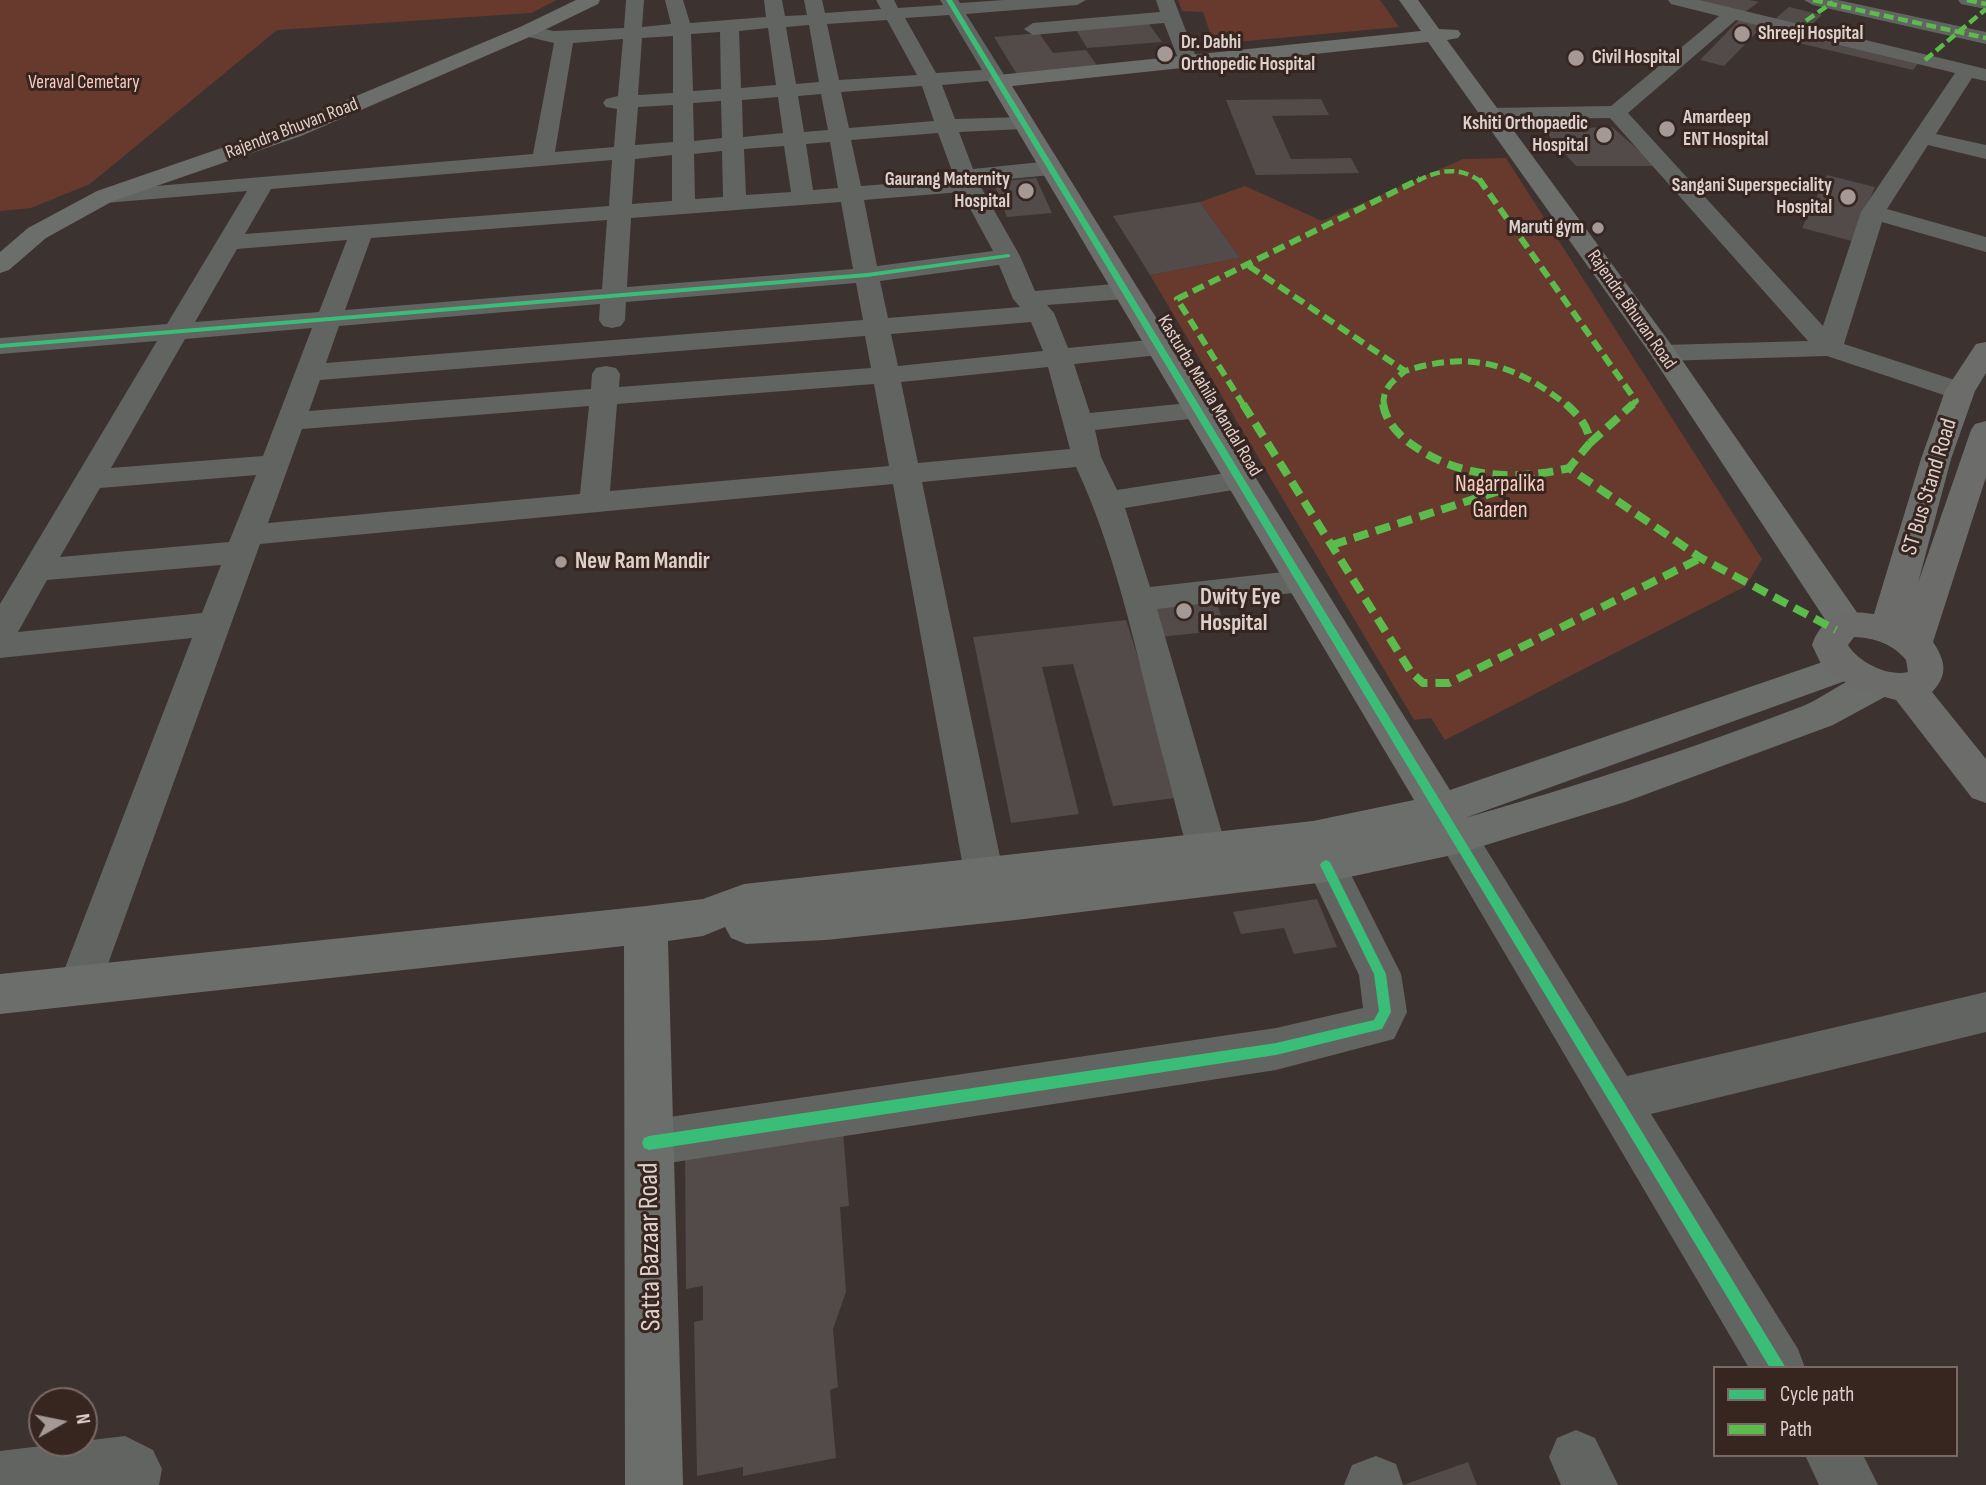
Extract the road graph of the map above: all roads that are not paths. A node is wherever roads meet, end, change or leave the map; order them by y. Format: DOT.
graph roads {
  1 [pos="591,0"];
  2 [pos="635,0"];
  3 [pos="674,0"];
  4 [pos="773,0"];
  5 [pos="1068,0"];
  6 [pos="1077,0"];
  7 [pos="1408,0"];
  8 [pos="1427,0"];
  9 [pos="1677,0"];
  10 [pos="1967,0"];
  11 [pos="1826,1"];
  12 [pos="952,5"];
  13 [pos="888,7"];
  14 [pos="1986,7"];
  15 [pos="1168,8"];
  16 [pos="815,10"];
  17 [pos="1731,15"];
  18 [pos="776,23"];
  19 [pos="1086,25"];
  20 [pos="729,26"];
  21 [pos="681,29"];
  22 [pos="1794,29"];
  23 [pos="527,32"];
  24 [pos="1958,32"];
  25 [pos="632,33"];
  26 [pos="970,34"];
  27 [pos="1443,34"];
  28 [pos="564,38"];
  29 [pos="1986,38"];
  30 [pos="1926,60"];
  31 [pos="1188,62"];
  32 [pos="1976,72"];
  33 [pos="929,78"];
  34 [pos="996,78"];
  35 [pos="830,88"];
  36 [pos="786,91"];
  37 [pos="731,95"];
  38 [pos="682,98"];
  39 [pos="620,103"];
  40 [pos="1616,113"];
  41 [pos="1500,114"];
  42 [pos="1023,123"];
  43 [pos="948,126"];
  44 [pos="840,137"];
  45 [pos="1923,137"];
  46 [pos="794,141"];
  47 [pos="733,146"];
  48 [pos="684,150"];
  49 [pos="1986,152"];
  50 [pos="624,154"];
  51 [pos="543,161"];
  52 [pos="1051,169"];
  53 [pos="967,181"];
  54 [pos="263,183"];
  55 [pos="851,194"];
  56 [pos="104,196"];
  57 [pos="803,197"];
  58 [pos="736,202"];
  59 [pos="684,206"];
  60 [pos="619,211"];
  61 [pos="1873,212"];
  62 [pos="362,231"];
  63 [pos="229,242"];
  64 [pos="1986,245"];
  65 [pos="1008,256"];
  66 [pos="0,265"];
  67 [pos="867,275"];
  68 [pos="1125,291"];
  69 [pos="614,297"];
  70 [pos="1033,306"];
  71 [pos="329,320"];
  72 [pos="877,327"];
  73 [pos="176,332"];
  74 [pos="0,346"];
  75 [pos="1159,347"];
  76 [pos="1829,348"];
  77 [pos="608,350"];
  78 [pos="1986,350"];
  79 [pos="1672,353"];
  80 [pos="1058,356"];
  81 [pos="309,373"];
  82 [pos="886,375"];
  83 [pos="1960,391"];
  84 [pos="604,397"];
  85 [pos="1198,411"];
  86 [pos="291,421"];
  87 [pos="1079,423"];
  88 [pos="1986,430"];
  89 [pos="1086,457"];
  90 [pos="275,464"];
  91 [pos="906,476"];
  92 [pos="90,479"];
  93 [pos="1240,480"];
  94 [pos="1107,501"];
  95 [pos="594,504"];
  96 [pos="245,543"];
  97 [pos="37,570"];
  98 [pos="1301,581"];
  99 [pos="1138,600"];
  100 [pos="215,624"];
  101 [pos="1878,631"];
  102 [pos="0,633"];
  103 [pos="0,646"];
  104 [pos="1877,679"];
  105 [pos="1986,787"];
  106 [pos="1449,823"];
  107 [pos="1212,864"];
  108 [pos="1326,865"];
  109 [pos="987,889"];
  110 [pos="646,925"];
  111 [pos="79,986"];
  112 [pos="0,994"];
  113 [pos="1986,1012"];
  114 [pos="1616,1101"];
  115 [pos="649,1143"];
  116 [pos="1778,1366"];
  117 [pos="1833,1457"];
  118 [pos="0,1479"];
  119 [pos="131,1485"];
  120 [pos="654,1485"];
  121 [pos="1850,1485"];
  1 -- 23 [label="street, Rajendra Bhuvan Road"];
  2 -- 25 [label="street"];
  3 -- 21 [label="street"];
  4 -- 18 [label="street"];
  5 -- 6 [label="street"];
  5 -- 12 [label="street"];
  5 -- 19 [label="street"];
  7 -- 27 [label="street, Rajendra Bhuvan Road"];
  8 -- 27 [label="street"];
  9 -- 17 [label="street"];
  10 -- 14 [label="street"];
  11 -- 22 [label="street"];
  11 -- 24 [label="street"];
  12 -- 13 [label="street"];
  12 -- 26 [label="street, Kasturba Mahila Mandal Road"];
  13 -- 16 [label="street"];
  13 -- 33 [label="street"];
  14 -- 24 [label="street"];
  15 -- 19 [label="street"];
  15 -- 31 [label="street"];
  16 -- 18 [label="street"];
  16 -- 35 [label="street"];
  17 -- 22 [label="street"];
  17 -- 40 [label="street"];
  18 -- 20 [label="street"];
  18 -- 36 [label="street"];
  19 -- 26 [label="street"];
  20 -- 21 [label="street"];
  20 -- 37 [label="street"];
  21 -- 25 [label="street"];
  21 -- 38 [label="street"];
  22 -- 30 [label="street"];
  23 -- 28 [label="street"];
  23 -- 56 [label="street, Rajendra Bhuvan Road"];
  24 -- 29 [label="street"];
  24 -- 30 [label="street"];
  25 -- 28 [label="street"];
  25 -- 39 [label="street"];
  26 -- 34 [label="street, Kasturba Mahila Mandal Road"];
  27 -- 31 [label="street"];
  27 -- 41 [label="street, Rajendra Bhuvan Road"];
  28 -- 51 [label="street"];
  30 -- 32 [label="street"];
  31 -- 34 [label="street"];
  32 -- 45 [label="street"];
  33 -- 34 [label="street"];
  33 -- 35 [label="street"];
  33 -- 43 [label="street"];
  34 -- 42 [label="street, Kasturba Mahila Mandal Road"];
  35 -- 36 [label="street"];
  35 -- 44 [label="street"];
  36 -- 37 [label="street"];
  36 -- 46 [label="street"];
  37 -- 38 [label="street"];
  37 -- 47 [label="street"];
  38 -- 39 [label="street"];
  38 -- 48 [label="street"];
  39 -- 50 [label="street"];
  40 -- 41 [label="street"];
  40 -- 76 [label="street"];
  41 -- 79 [label="street, Rajendra Bhuvan Road"];
  42 -- 43 [label="street"];
  42 -- 52 [label="street, Kasturba Mahila Mandal Road"];
  43 -- 44 [label="street"];
  43 -- 53 [label="street"];
  44 -- 46 [label="street"];
  44 -- 55 [label="street"];
  45 -- 49 [label="street"];
  45 -- 61 [label="street"];
  46 -- 47 [label="street"];
  46 -- 57 [label="street"];
  47 -- 48 [label="street"];
  47 -- 58 [label="street"];
  48 -- 50 [label="street"];
  48 -- 59 [label="street"];
  50 -- 51 [label="street"];
  50 -- 60 [label="street"];
  51 -- 54 [label="street"];
  52 -- 53 [label="street"];
  52 -- 68 [label="street, Kasturba Mahila Mandal Road"];
  53 -- 55 [label="street"];
  53 -- 65 [label="street"];
  54 -- 56 [label="street"];
  54 -- 63 [label="street"];
  55 -- 57 [label="street"];
  55 -- 67 [label="street"];
  56 -- 66 [label="street, Rajendra Bhuvan Road"];
  57 -- 58 [label="street"];
  58 -- 59 [label="street"];
  59 -- 60 [label="street"];
  60 -- 62 [label="street"];
  60 -- 69 [label="street"];
  61 -- 64 [label="street"];
  61 -- 76 [label="street"];
  62 -- 63 [label="street"];
  62 -- 71 [label="street"];
  63 -- 73 [label="street"];
  65 -- 67 [label="street"];
  65 -- 70 [label="street"];
  67 -- 69 [label="street"];
  67 -- 72 [label="street"];
  68 -- 70 [label="street"];
  68 -- 75 [label="street, Kasturba Mahila Mandal Road"];
  69 -- 71 [label="street"];
  69 -- 77 [label="street"];
  70 -- 72 [label="street"];
  70 -- 80 [label="street"];
  71 -- 73 [label="street"];
  71 -- 81 [label="street"];
  72 -- 77 [label="street"];
  72 -- 82 [label="street"];
  73 -- 74 [label="street"];
  73 -- 92 [label="street"];
  75 -- 80 [label="street"];
  75 -- 85 [label="street, Kasturba Mahila Mandal Road"];
  76 -- 79 [label="street"];
  76 -- 83 [label="street"];
  77 -- 81 [label="street"];
  77 -- 84 [label="street"];
  78 -- 83 [label="main road, ST Bus Stand Road"];
  79 -- 101 [label="street, Rajendra Bhuvan Road"];
  80 -- 82 [label="street"];
  80 -- 87 [label="street"];
  81 -- 86 [label="street"];
  82 -- 84 [label="street"];
  82 -- 91 [label="street"];
  83 -- 101 [label="main road, ST Bus Stand Road"];
  84 -- 86 [label="street"];
  84 -- 95 [label="street"];
  85 -- 87 [label="street"];
  85 -- 93 [label="street, Kasturba Mahila Mandal Road"];
  86 -- 90 [label="street"];
  87 -- 89 [label="street"];
  88 -- 101 [label="main road, ST Bus Stand Road"];
  89 -- 91 [label="street"];
  89 -- 94 [label="street"];
  90 -- 92 [label="street"];
  90 -- 96 [label="street"];
  91 -- 95 [label="street"];
  91 -- 109 [label="street"];
  92 -- 97 [label="street"];
  93 -- 94 [label="street"];
  93 -- 98 [label="street, Kasturba Mahila Mandal Road"];
  94 -- 99 [label="street"];
  95 -- 96 [label="street"];
  96 -- 97 [label="street"];
  96 -- 100 [label="street"];
  97 -- 102 [label="street"];
  98 -- 99 [label="street"];
  98 -- 106 [label="street, Kasturba Mahila Mandal Road"];
  99 -- 107 [label="street"];
  100 -- 103 [label="street"];
  100 -- 111 [label="street"];
  101 -- 104 [label="main road"];
  101 -- 104 [label="main road"];
  104 -- 105 [label="main road"];
  104 -- 106 [label="street"];
  106 -- 107 [label="street"];
  106 -- 108 [label="street"];
  106 -- 114 [label="street"];
  107 -- 108 [label="street"];
  107 -- 109 [label="street"];
  108 -- 115 [label="street"];
  109 -- 110 [label="street"];
  110 -- 111 [label="street"];
  110 -- 115 [label="street, Satta Bazaar Road"];
  111 -- 112 [label="street"];
  113 -- 114 [label="street"];
  114 -- 116 [label="street"];
  115 -- 120 [label="street, Satta Bazaar Road"];
  117 -- 121 [label="street"];
  118 -- 119 [label="street"];
}
